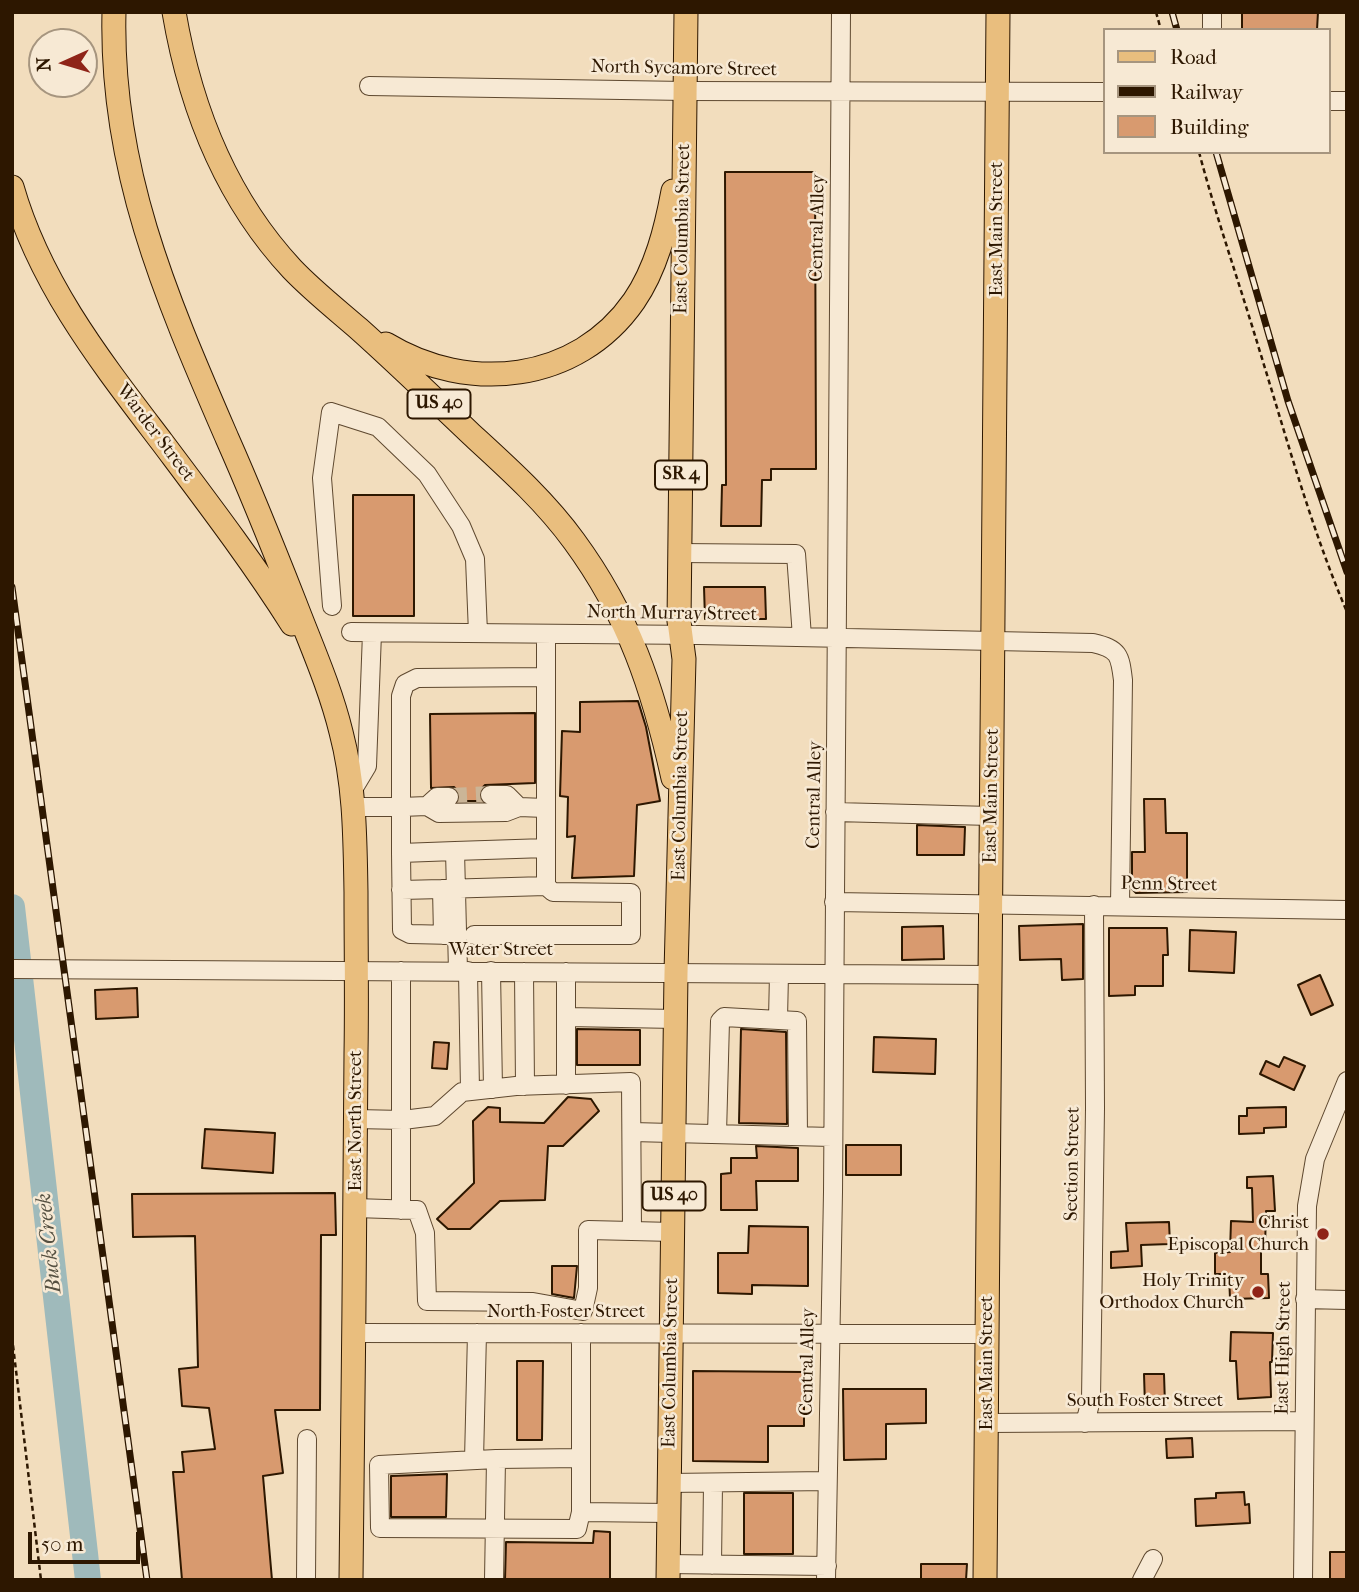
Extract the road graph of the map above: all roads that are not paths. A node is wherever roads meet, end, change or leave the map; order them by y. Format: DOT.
graph roads {
  1 [pos="114,12"];
  2 [pos="174,12"];
  3 [pos="685,12"];
  4 [pos="841,12"];
  5 [pos="998,12"];
  6 [pos="369,86"];
  7 [pos="685,91"];
  8 [pos="841,91"];
  9 [pos="997,92"];
  10 [pos="1104,92"];
  11 [pos="684,137"];
  12 [pos="12,187"];
  13 [pos="356,326"];
  14 [pos="680,553"];
  15 [pos="332,606"];
  16 [pos="351,632"];
  17 [pos="372,633"];
  18 [pos="478,633"];
  19 [pos="546,634"];
  20 [pos="630,634"];
  21 [pos="680,635"];
  22 [pos="802,637"];
  23 [pos="836,637"];
  24 [pos="993,641"];
  25 [pos="320,667"];
  26 [pos="545,677"];
  27 [pos="490,796"];
  28 [pos="449,797"];
  29 [pos="353,799"];
  30 [pos="427,806"];
  31 [pos="401,807"];
  32 [pos="519,807"];
  33 [pos="545,808"];
  34 [pos="835,811"];
  35 [pos="681,812"];
  36 [pos="992,816"];
  37 [pos="546,848"];
  38 [pos="455,851"];
  39 [pos="401,853"];
  40 [pos="546,886"];
  41 [pos="449,889"];
  42 [pos="401,890"];
  43 [pos="1121,901"];
  44 [pos="834,902"];
  45 [pos="1094,905"];
  46 [pos="991,906"];
  47 [pos="1347,910"];
  48 [pos="458,935"];
  49 [pos="12,969"];
  50 [pos="357,970"];
  51 [pos="401,971"];
  52 [pos="463,971"];
  53 [pos="491,971"];
  54 [pos="524,972"];
  55 [pos="566,972"];
  56 [pos="676,973"];
  57 [pos="779,974"];
  58 [pos="833,974"];
  59 [pos="990,975"];
  60 [pos="567,1017"];
  61 [pos="676,1019"];
  62 [pos="778,1019"];
  63 [pos="1347,1081"];
  64 [pos="565,1085"];
  65 [pos="525,1086"];
  66 [pos="493,1089"];
  67 [pos="471,1091"];
  68 [pos="356,1119"];
  69 [pos="402,1120"];
  70 [pos="632,1132"];
  71 [pos="674,1133"];
  72 [pos="717,1134"];
  73 [pos="798,1136"];
  74 [pos="832,1137"];
  75 [pos="355,1208"];
  76 [pos="401,1210"];
  77 [pos="632,1231"];
  78 [pos="673,1231"];
  79 [pos="1306,1300"];
  80 [pos="1347,1300"];
  81 [pos="354,1333"];
  82 [pos="477,1333"];
  83 [pos="581,1333"];
  84 [pos="673,1334"];
  85 [pos="829,1334"];
  86 [pos="987,1334"];
  87 [pos="1304,1421"];
  88 [pos="986,1423"];
  89 [pos="1085,1423"];
  90 [pos="307,1438"];
  91 [pos="581,1458"];
  92 [pos="496,1459"];
  93 [pos="474,1460"];
  94 [pos="352,1465"];
  95 [pos="379,1465"];
  96 [pos="827,1481"];
  97 [pos="669,1483"];
  98 [pos="713,1483"];
  99 [pos="581,1512"];
  100 [pos="668,1513"];
  101 [pos="351,1527"];
  102 [pos="380,1528"];
  103 [pos="495,1529"];
  104 [pos="1153,1559"];
  105 [pos="712,1565"];
  106 [pos="667,1572"];
  107 [pos="826,1575"];
  108 [pos="306,1580"];
  109 [pos="351,1580"];
  110 [pos="494,1580"];
  111 [pos="985,1580"];
  112 [pos="1142,1580"];
  113 [pos="1303,1580"];
  1 -- 25 [label="main road"];
  2 -- 13 [label="main road, US 40"];
  3 -- 7 [label="main road, East Columbia Street / SR 4"];
  4 -- 8 [label="street, Central Alley"];
  5 -- 9 [label="main road, East Main Street"];
  6 -- 7 [label="street, North Sycamore Street"];
  7 -- 8 [label="street, North Sycamore Street"];
  7 -- 11 [label="main road, East Columbia Street / SR 4"];
  8 -- 9 [label="street, North Sycamore Street"];
  8 -- 23 [label="street, Central Alley"];
  9 -- 10 [label="street, North Sycamore Street"];
  9 -- 24 [label="main road, East Main Street"];
  11 -- 13 [label="main road"];
  11 -- 14 [label="main road, East Columbia Street / SR 4"];
  12 -- 25 [label="main road, Warder Street"];
  13 -- 20 [label="main road, US 40"];
  14 -- 21 [label="main road, East Columbia Street / SR 4"];
  14 -- 22 [label="street"];
  15 -- 18 [label="street"];
  16 -- 17 [label="street, North Murray Street"];
  17 -- 18 [label="street, North Murray Street"];
  17 -- 29 [label="street"];
  18 -- 19 [label="street, North Murray Street"];
  19 -- 20 [label="street, North Murray Street"];
  19 -- 26 [label="street"];
  20 -- 21 [label="street, North Murray Street"];
  20 -- 35 [label="main road, US 40"];
  21 -- 22 [label="street, North Murray Street"];
  21 -- 35 [label="main road, East Columbia Street / SR 4"];
  22 -- 23 [label="street, North Murray Street"];
  23 -- 24 [label="street, North Murray Street"];
  23 -- 34 [label="street, Central Alley"];
  24 -- 36 [label="main road, East Main Street"];
  24 -- 43 [label="street, North Murray Street"];
  25 -- 29 [label="main road, East North Street"];
  26 -- 31 [label="street"];
  26 -- 33 [label="street"];
  27 -- 32 [label="street"];
  28 -- 30 [label="street"];
  29 -- 31 [label="street"];
  29 -- 50 [label="main road, East North Street"];
  30 -- 31 [label="street"];
  30 -- 32 [label="street"];
  31 -- 39 [label="street"];
  32 -- 33 [label="street"];
  33 -- 37 [label="street"];
  34 -- 36 [label="street"];
  34 -- 44 [label="street, Central Alley"];
  35 -- 56 [label="main road, East Columbia Street / US 40"];
  36 -- 46 [label="main road, East Main Street"];
  37 -- 38 [label="street"];
  37 -- 40 [label="street"];
  38 -- 39 [label="street"];
  38 -- 41 [label="street"];
  39 -- 42 [label="street"];
  40 -- 41 [label="street"];
  40 -- 48 [label="street"];
  41 -- 42 [label="street"];
  41 -- 48 [label="street"];
  42 -- 48 [label="street"];
  43 -- 45 [label="street, Penn Street"];
  43 -- 47 [label="street, Penn Street"];
  44 -- 46 [label="street, Penn Street"];
  44 -- 58 [label="street, Central Alley"];
  45 -- 46 [label="street, Penn Street"];
  45 -- 89 [label="street, Section Street"];
  46 -- 59 [label="main road, East Main Street"];
  48 -- 52 [label="street"];
  49 -- 50 [label="street, Water Street"];
  50 -- 51 [label="street, Water Street"];
  50 -- 68 [label="main road, East North Street"];
  51 -- 52 [label="street, Water Street"];
  51 -- 69 [label="street"];
  52 -- 53 [label="street, Water Street"];
  52 -- 67 [label="street"];
  53 -- 54 [label="street, Water Street"];
  53 -- 66 [label="street"];
  54 -- 55 [label="street, Water Street"];
  54 -- 65 [label="street"];
  55 -- 56 [label="street, Water Street"];
  55 -- 60 [label="street"];
  56 -- 57 [label="street, Water Street"];
  56 -- 61 [label="main road, East Columbia Street / US 40"];
  57 -- 58 [label="street, Water Street"];
  57 -- 62 [label="street"];
  58 -- 59 [label="street, Water Street"];
  58 -- 74 [label="street, Central Alley"];
  59 -- 86 [label="main road, East Main Street"];
  60 -- 61 [label="street"];
  60 -- 64 [label="street"];
  61 -- 71 [label="main road, East Columbia Street / US 40"];
  62 -- 72 [label="street"];
  62 -- 73 [label="street"];
  63 -- 79 [label="street, East High Street"];
  64 -- 65 [label="street"];
  64 -- 70 [label="street"];
  65 -- 66 [label="street"];
  66 -- 67 [label="street"];
  67 -- 69 [label="street"];
  68 -- 69 [label="street"];
  68 -- 75 [label="main road, East North Street"];
  69 -- 76 [label="street"];
  70 -- 71 [label="street"];
  70 -- 77 [label="street"];
  71 -- 72 [label="street"];
  71 -- 78 [label="main road, East Columbia Street / US 40"];
  72 -- 73 [label="street"];
  73 -- 74 [label="street"];
  74 -- 85 [label="street, Central Alley"];
  75 -- 76 [label="street"];
  75 -- 81 [label="main road, East North Street"];
  76 -- 77 [label="street"];
  77 -- 78 [label="street"];
  78 -- 84 [label="main road, East Columbia Street / US 40"];
  79 -- 80 [label="street"];
  79 -- 87 [label="street, East High Street"];
  81 -- 82 [label="street, North Foster Street"];
  81 -- 94 [label="main road, East North Street"];
  82 -- 83 [label="street, North Foster Street"];
  82 -- 93 [label="street"];
  83 -- 84 [label="street, North Foster Street"];
  83 -- 91 [label="street"];
  84 -- 85 [label="street, North Foster Street"];
  84 -- 97 [label="main road, East Columbia Street / US 40"];
  85 -- 86 [label="street, North Foster Street"];
  85 -- 96 [label="street, Central Alley"];
  86 -- 88 [label="main road, East Main Street"];
  87 -- 89 [label="street, South Foster Street"];
  87 -- 113 [label="street, East High Street"];
  88 -- 89 [label="street, South Foster Street"];
  88 -- 111 [label="main road, East Main Street"];
  90 -- 108 [label="street"];
  91 -- 92 [label="street"];
  91 -- 99 [label="street"];
  92 -- 93 [label="street"];
  92 -- 103 [label="street"];
  93 -- 95 [label="street"];
  94 -- 95 [label="street"];
  94 -- 101 [label="main road, East North Street"];
  95 -- 102 [label="street"];
  96 -- 98 [label="street"];
  96 -- 107 [label="street, Central Alley"];
  97 -- 98 [label="street"];
  97 -- 100 [label="main road, East Columbia Street / US 40"];
  98 -- 105 [label="street"];
  99 -- 100 [label="street"];
  99 -- 103 [label="street"];
  100 -- 106 [label="main road, East Columbia Street / US 40"];
  101 -- 102 [label="street"];
  101 -- 109 [label="main road, East North Street"];
  102 -- 103 [label="street"];
  103 -- 110 [label="street"];
  104 -- 112 [label="street"];
  105 -- 106 [label="street"];
  105 -- 107 [label="street"];
}
